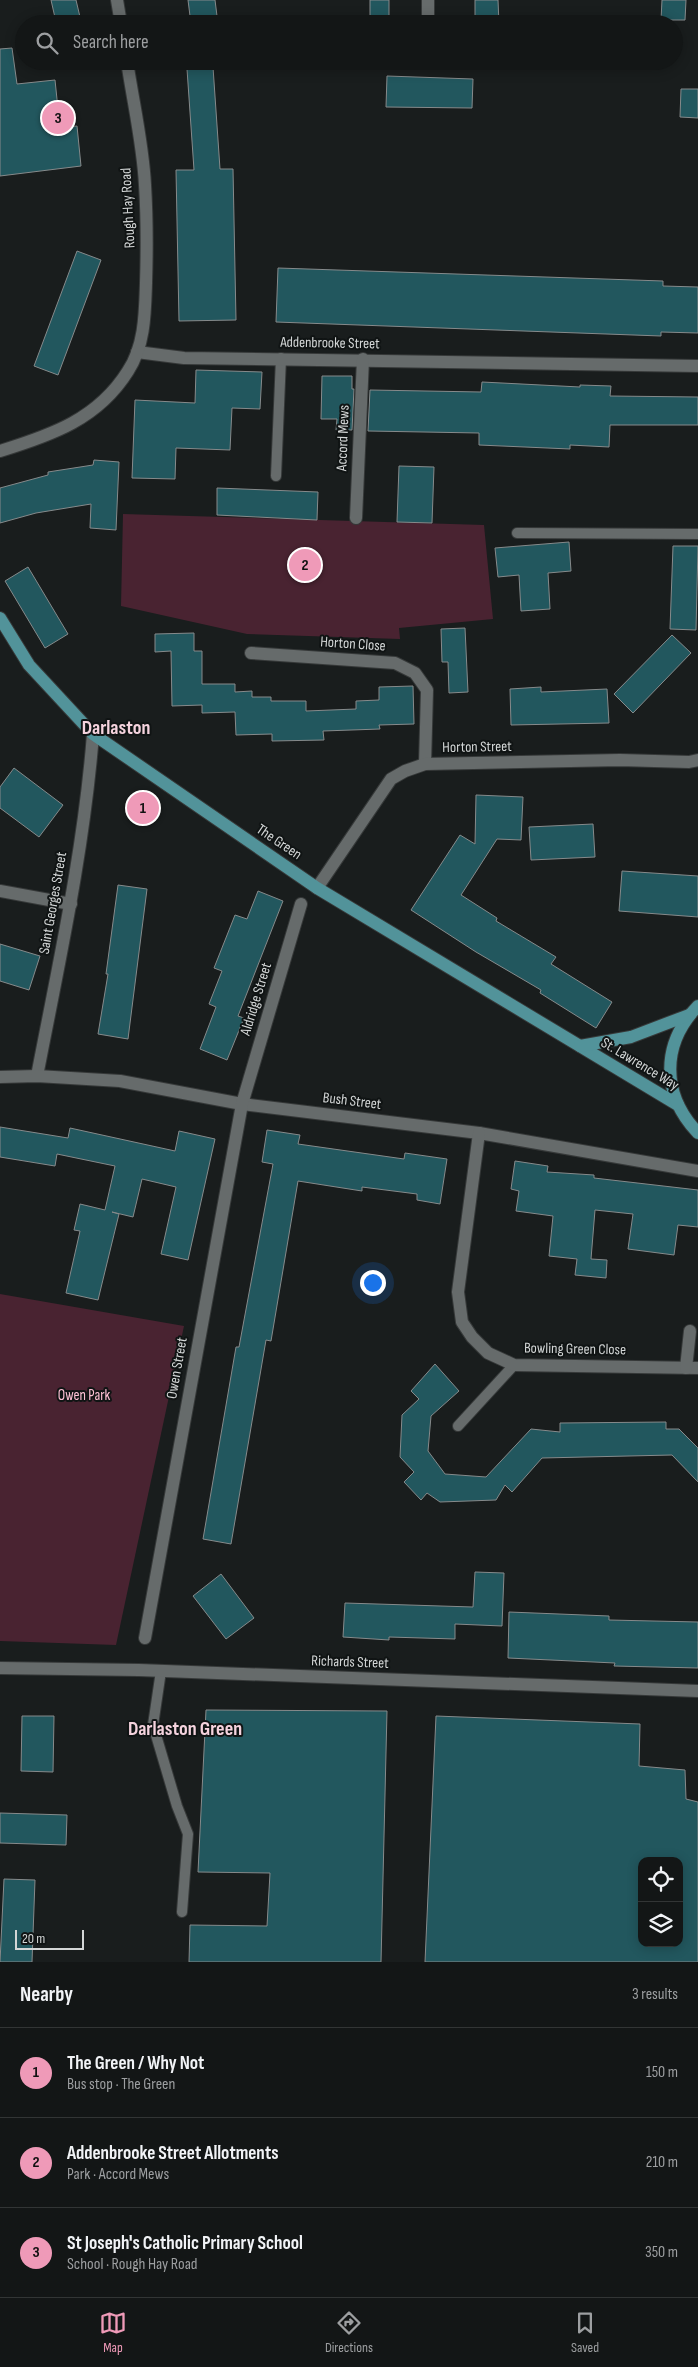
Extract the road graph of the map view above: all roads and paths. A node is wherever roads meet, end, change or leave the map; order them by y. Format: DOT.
graph roads {
  1 [pos="117,0"];
  2 [pos="428,0"];
  3 [pos="120,15"];
  4 [pos="428,15"];
  5 [pos="128,70"];
  6 [pos="138,352"];
  7 [pos="281,358"];
  8 [pos="363,359"];
  9 [pos="698,366"];
  10 [pos="0,451"];
  11 [pos="276,476"];
  12 [pos="356,518"];
  13 [pos="517,533"];
  14 [pos="698,534"];
  15 [pos="0,618"];
  16 [pos="251,654"];
  17 [pos="93,734"];
  18 [pos="698,760"];
  19 [pos="425,764"];
  20 [pos="317,888"];
  21 [pos="0,890"];
  22 [pos="71,904"];
  23 [pos="301,904"];
  24 [pos="698,1006"];
  25 [pos="689,1015"];
  26 [pos="580,1046"];
  27 [pos="37,1076"];
  28 [pos="0,1077"];
  29 [pos="242,1104"];
  30 [pos="678,1105"];
  31 [pos="479,1133"];
  32 [pos="698,1133"];
  33 [pos="698,1171"];
  34 [pos="690,1331"];
  35 [pos="514,1365"];
  36 [pos="692,1368"];
  37 [pos="458,1426"];
  38 [pos="145,1638"];
  39 [pos="0,1668"];
  40 [pos="160,1671"];
  41 [pos="698,1690"];
  42 [pos="182,1912"];
  1 -- 3 [label="street"];
  2 -- 4 [label="street"];
  5 -- 6 [label="street, Rough Hay Road"];
  6 -- 7 [label="street, Addenbrooke Street"];
  6 -- 10 [label="street"];
  7 -- 8 [label="street, Addenbrooke Street"];
  7 -- 11 [label="lane"];
  8 -- 9 [label="street, Addenbrooke Street"];
  8 -- 12 [label="street, Accord Mews"];
  13 -- 14 [label="lane"];
  15 -- 17 [label="main road, The Green"];
  16 -- 19 [label="street, Horton Close"];
  17 -- 20 [label="main road, The Green"];
  17 -- 22 [label="street, Saint Georges Street"];
  18 -- 19 [label="street, Horton Street"];
  19 -- 20 [label="street, Horton Street"];
  20 -- 26 [label="main road, The Green"];
  21 -- 22 [label="street"];
  22 -- 27 [label="street, Saint Georges Street"];
  23 -- 29 [label="street, Aldridge Street"];
  24 -- 25 [label="main road"];
  25 -- 26 [label="main road, St. Lawrence Way"];
  25 -- 30 [label="main road"];
  26 -- 30 [label="main road, St. Lawrence Way"];
  27 -- 28 [label="street, Bush Street"];
  27 -- 29 [label="street, Bush Street"];
  29 -- 31 [label="street, Bush Street"];
  29 -- 38 [label="street, Owen Street"];
  30 -- 32 [label="main road"];
  31 -- 33 [label="street, Bush Street"];
  31 -- 35 [label="street, Bowling Green Close"];
  34 -- 36 [label="street, Bowling Green Close"];
  35 -- 36 [label="street, Bowling Green Close"];
  35 -- 37 [label="lane"];
  39 -- 40 [label="street, Richards Street"];
  40 -- 41 [label="street, Richards Street"];
  40 -- 42 [label="lane"];
}
